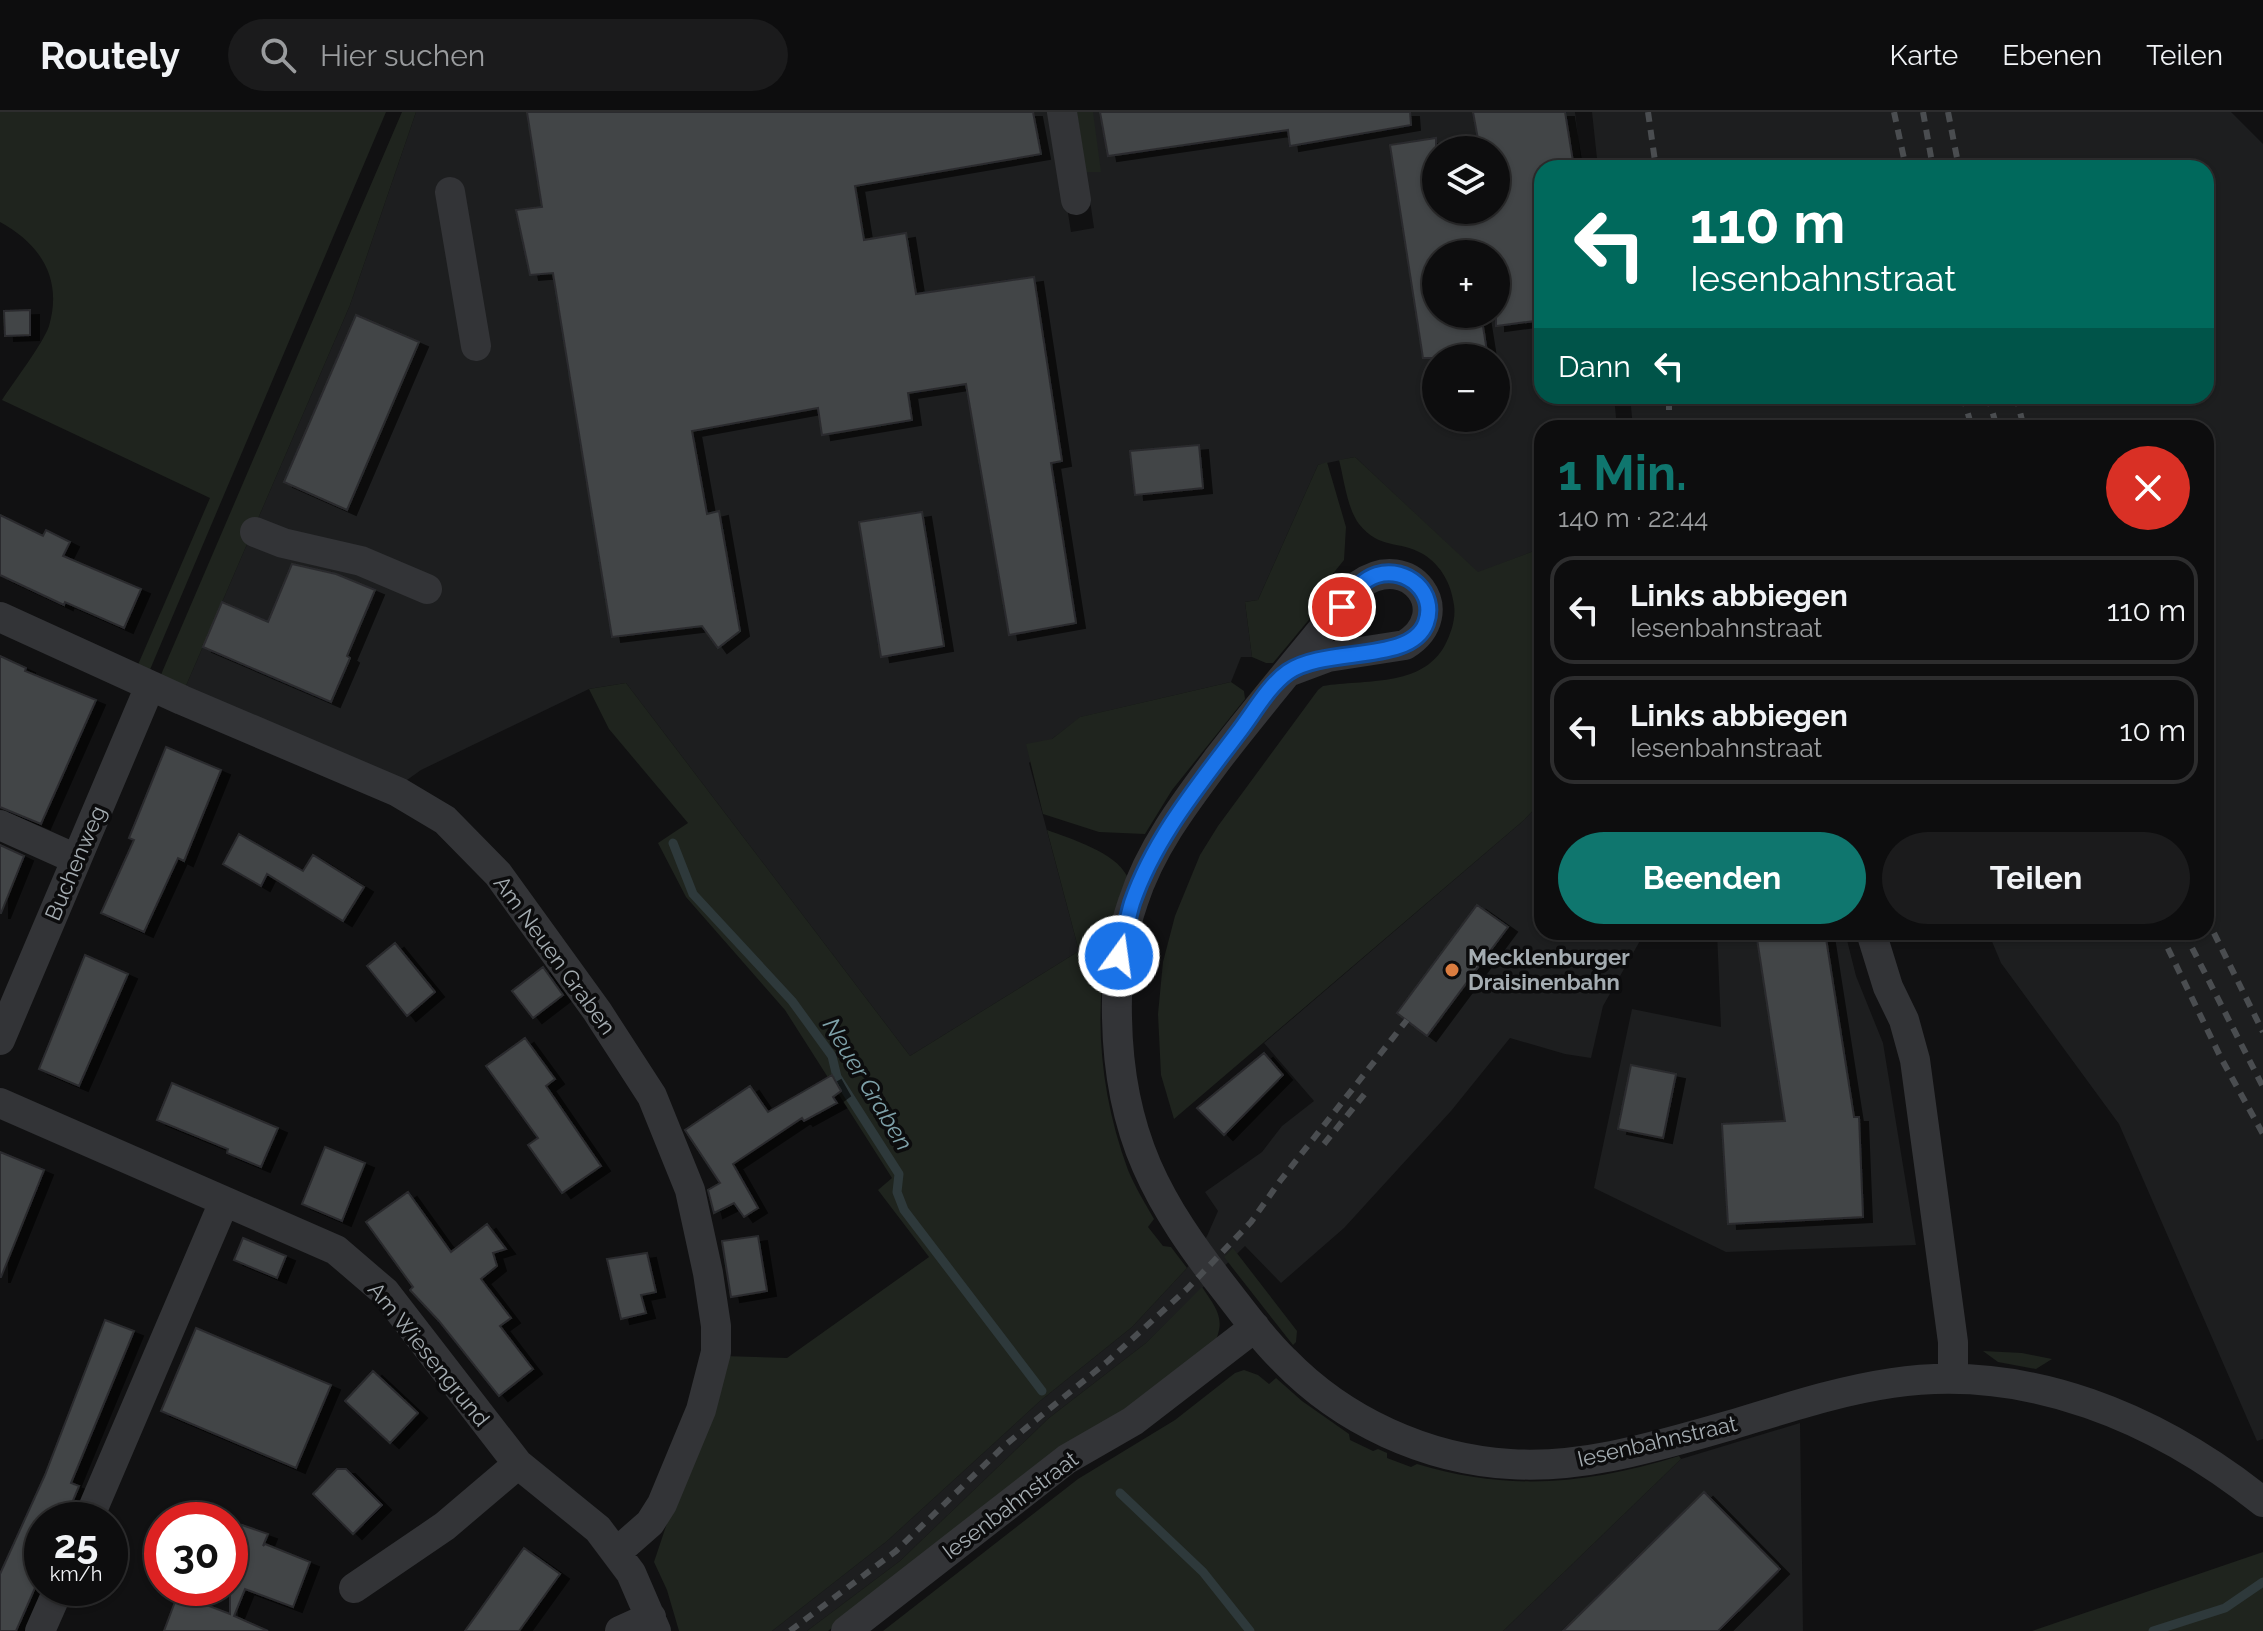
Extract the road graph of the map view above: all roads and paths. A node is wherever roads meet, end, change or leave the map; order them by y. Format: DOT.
graph roads {
  1 [pos="1062,112"];
  2 [pos="450,192"];
  3 [pos="1076,200"];
  4 [pos="476,346"];
  5 [pos="255,532"];
  6 [pos="427,589"];
  7 [pos="0,617"];
  8 [pos="1288,672"];
  9 [pos="150,686"];
  10 [pos="0,825"];
  11 [pos="76,859"];
  12 [pos="1873,940"];
  13 [pos="0,1040"];
  14 [pos="0,1103"];
  15 [pos="224,1202"];
  16 [pos="1255,1327"];
  17 [pos="1953,1379"];
  18 [pos="518,1464"];
  19 [pos="96,1502"];
  20 [pos="2263,1502"];
  21 [pos="617,1552"];
  22 [pos="354,1588"];
  23 [pos="51,1606"];
  24 [pos="654,1624"];
  25 [pos="40,1631"];
  26 [pos="620,1631"];
  27 [pos="846,1631"];
  1 -- 3 [label="street"];
  2 -- 4 [label="street"];
  5 -- 6 [label="street"];
  7 -- 9 [label="street, Am Neuen Graben"];
  8 -- 16 [label="street, Iesenbahnstraat"];
  9 -- 11 [label="street, Buchenweg"];
  9 -- 21 [label="street, Am Neuen Graben"];
  10 -- 11 [label="street"];
  11 -- 13 [label="street, Buchenweg"];
  12 -- 17 [label="street"];
  14 -- 15 [label="street, Am Wiesengrund"];
  15 -- 18 [label="street, Am Wiesengrund"];
  15 -- 19 [label="street"];
  16 -- 17 [label="street, Iesenbahnstraat"];
  16 -- 27 [label="street, Iesenbahnstraat"];
  17 -- 20 [label="street, Iesenbahnstraat"];
  18 -- 21 [label="street, Am Wiesengrund"];
  18 -- 22 [label="street"];
  21 -- 24 [label="street, Am Wiesengrund"];
  23 -- 25 [label="street"];
  24 -- 26 [label="street"];
}
